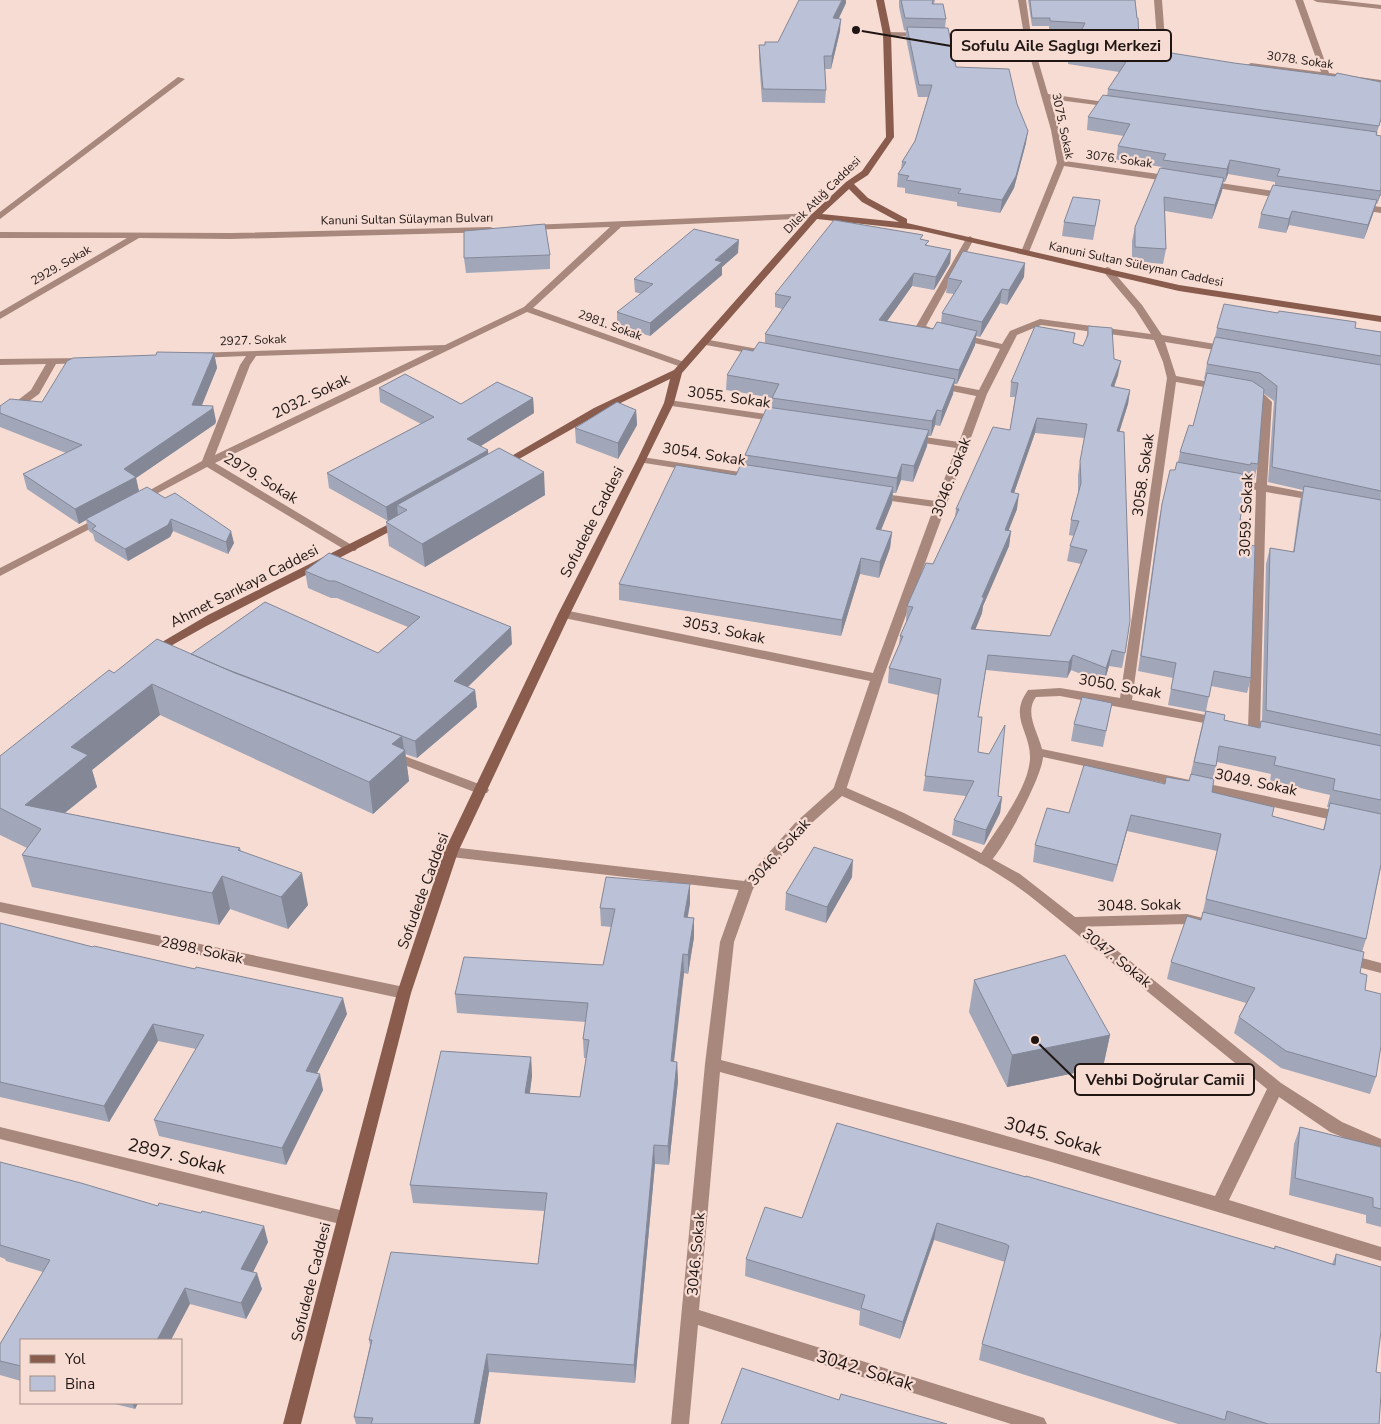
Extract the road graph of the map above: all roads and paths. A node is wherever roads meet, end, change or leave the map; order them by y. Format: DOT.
graph roads {
  1 [pos="880,0"];
  2 [pos="1022,0"];
  3 [pos="1158,0"];
  4 [pos="1299,0"];
  5 [pos="1316,0"];
  6 [pos="1378,4"];
  7 [pos="887,34"];
  8 [pos="1028,37"];
  9 [pos="1104,46"];
  10 [pos="1152,52"];
  11 [pos="1162,53"];
  12 [pos="1171,54"];
  13 [pos="1239,63"];
  14 [pos="1326,75"];
  15 [pos="181,79"];
  16 [pos="1381,82"];
  17 [pos="1046,96"];
  18 [pos="1124,107"];
  19 [pos="1061,163"];
  20 [pos="1178,180"];
  21 [pos="1197,183"];
  22 [pos="849,184"];
  23 [pos="1294,197"];
  24 [pos="1352,206"];
  25 [pos="1381,210"];
  26 [pos="0,216"];
  27 [pos="815,216"];
  28 [pos="619,224"];
  29 [pos="918,227"];
  30 [pos="516,229"];
  31 [pos="497,230"];
  32 [pos="0,235"];
  33 [pos="135,237"];
  34 [pos="970,239"];
  35 [pos="1025,252"];
  36 [pos="1107,270"];
  37 [pos="527,309"];
  38 [pos="0,316"];
  39 [pos="1381,319"];
  40 [pos="1160,338"];
  41 [pos="704,342"];
  42 [pos="447,346"];
  43 [pos="1006,348"];
  44 [pos="1237,351"];
  45 [pos="253,353"];
  46 [pos="771,355"];
  47 [pos="186,356"];
  48 [pos="90,361"];
  49 [pos="0,362"];
  50 [pos="52,363"];
  51 [pos="680,368"];
  52 [pos="1172,378"];
  53 [pos="925,383"];
  54 [pos="982,394"];
  55 [pos="669,403"];
  56 [pos="0,418"];
  57 [pos="786,420"];
  58 [pos="904,437"];
  59 [pos="963,446"];
  60 [pos="642,460"];
  61 [pos="207,463"];
  62 [pos="487,472"];
  63 [pos="767,479"];
  64 [pos="1224,480"];
  65 [pos="1262,487"];
  66 [pos="863,493"];
  67 [pos="1326,500"];
  68 [pos="130,504"];
  69 [pos="940,505"];
  70 [pos="112,513"];
  71 [pos="410,516"];
  72 [pos="351,550"];
  73 [pos="0,572"];
  74 [pos="564,614"];
  75 [pos="141,658"];
  76 [pos="162,663"];
  77 [pos="877,678"];
  78 [pos="1125,703"];
  79 [pos="1244,727"];
  80 [pos="1270,733"];
  81 [pos="382,751"];
  82 [pos="1037,752"];
  83 [pos="482,790"];
  84 [pos="840,790"];
  85 [pos="1352,819"];
  86 [pos="451,852"];
  87 [pos="984,860"];
  88 [pos="747,886"];
  89 [pos="0,907"];
  90 [pos="1072,922"];
  91 [pos="1214,926"];
  92 [pos="1335,956"];
  93 [pos="1381,968"];
  94 [pos="404,993"];
  95 [pos="713,1064"];
  96 [pos="1276,1087"];
  97 [pos="0,1133"];
  98 [pos="1381,1146"];
  99 [pos="1220,1203"];
  100 [pos="344,1218"];
  101 [pos="1381,1254"];
  102 [pos="691,1315"];
  103 [pos="292,1424"];
  104 [pos="680,1424"];
  105 [pos="1038,1424"];
  1 -- 7 [label="main road, Dilek Atlığ Caddesi"];
  2 -- 8 [label="street, 3075. Sokak"];
  3 -- 11 [label="street"];
  4 -- 14 [label="street"];
  5 -- 6 [label="street"];
  7 -- 8 [label="street"];
  7 -- 22 [label="main road, Dilek Atlığ Caddesi"];
  8 -- 9 [label="street"];
  8 -- 17 [label="street, 3075. Sokak"];
  10 -- 11 [label="street"];
  11 -- 12 [label="street"];
  13 -- 14 [label="street, 3078. Sokak"];
  14 -- 16 [label="street, 3078. Sokak"];
  15 -- 26 [label="street"];
  17 -- 18 [label="street"];
  17 -- 19 [label="street, 3075. Sokak"];
  19 -- 20 [label="street, 3076. Sokak"];
  19 -- 35 [label="street, 3075. Sokak"];
  21 -- 23 [label="street"];
  22 -- 27 [label="main road, Dilek Atlığ Caddesi"];
  22 -- 29 [label="main road"];
  24 -- 25 [label="street"];
  27 -- 28 [label="street"];
  27 -- 29 [label="main road"];
  27 -- 41 [label="main road, Dilek Atlığ Caddesi"];
  28 -- 30 [label="street"];
  28 -- 37 [label="street, 2032. Sokak"];
  29 -- 34 [label="main road, Kanuni Sultan Süleyman Caddesi"];
  31 -- 33 [label="street, Kanuni Sultan Sülayman Bulvarı"];
  32 -- 33 [label="street, Kanuni Sultan Sülayman Bulvarı"];
  33 -- 38 [label="street, 2929. Sokak"];
  34 -- 35 [label="main road, Kanuni Sultan Süleyman Caddesi"];
  34 -- 43 [label="street"];
  35 -- 36 [label="main road, Kanuni Sultan Süleyman Caddesi"];
  36 -- 39 [label="main road, Kanuni Sultan Süleyman Caddesi"];
  36 -- 40 [label="street, 3058. Sokak"];
  37 -- 42 [label="street, 2032. Sokak"];
  37 -- 51 [label="street, 2981. Sokak"];
  40 -- 43 [label="street, 3046. Sokak"];
  40 -- 44 [label="street, 3046. Sokak"];
  40 -- 52 [label="street, 3058. Sokak"];
  41 -- 46 [label="street"];
  41 -- 51 [label="main road, Dilek Atlığ Caddesi"];
  42 -- 45 [label="street, 2927. Sokak"];
  42 -- 61 [label="street, 2032. Sokak"];
  43 -- 54 [label="street, 3046. Sokak"];
  45 -- 47 [label="street, 2927. Sokak"];
  45 -- 61 [label="street, 2979. Sokak"];
  48 -- 50 [label="street"];
  49 -- 50 [label="street"];
  50 -- 56 [label="street"];
  51 -- 55 [label="main road, Sofudede Caddesi"];
  51 -- 62 [label="main road"];
  52 -- 65 [label="street, 3059. Sokak"];
  52 -- 78 [label="street, 3058. Sokak"];
  53 -- 54 [label="street"];
  54 -- 59 [label="street, 3046. Sokak"];
  55 -- 57 [label="street, 3055. Sokak"];
  55 -- 60 [label="main road, Sofudede Caddesi"];
  58 -- 59 [label="street"];
  59 -- 69 [label="street, 3046. Sokak"];
  60 -- 63 [label="street, 3054. Sokak"];
  60 -- 74 [label="main road, Sofudede Caddesi"];
  61 -- 68 [label="street, 2032. Sokak"];
  61 -- 72 [label="street, 2979. Sokak"];
  64 -- 65 [label="street"];
  65 -- 67 [label="street"];
  65 -- 79 [label="street, 3059. Sokak"];
  66 -- 69 [label="street"];
  69 -- 77 [label="street, 3046. Sokak"];
  70 -- 73 [label="street"];
  71 -- 72 [label="main road, Ahmet Sarıkaya Caddesi"];
  72 -- 75 [label="main road, Ahmet Sarıkaya Caddesi"];
  74 -- 77 [label="street, 3053. Sokak"];
  74 -- 83 [label="main road, Sofudede Caddesi"];
  75 -- 76 [label="street"];
  77 -- 84 [label="street, 3046. Sokak"];
  78 -- 79 [label="street, 3050. Sokak"];
  78 -- 82 [label="street, 3050. Sokak"];
  79 -- 80 [label="street, 3050. Sokak"];
  81 -- 83 [label="street"];
  82 -- 85 [label="street, 3049. Sokak"];
  82 -- 87 [label="street"];
  83 -- 86 [label="main road, Sofudede Caddesi"];
  84 -- 87 [label="street, 3047. Sokak"];
  84 -- 88 [label="street, 3046. Sokak"];
  86 -- 88 [label="street"];
  86 -- 94 [label="main road, Sofudede Caddesi"];
  87 -- 90 [label="street, 3047. Sokak"];
  88 -- 95 [label="street, 3046. Sokak"];
  89 -- 94 [label="street, 2898. Sokak"];
  90 -- 91 [label="street, 3048. Sokak"];
  90 -- 96 [label="street, 3047. Sokak"];
  92 -- 93 [label="street"];
  94 -- 100 [label="main road, Sofudede Caddesi"];
  95 -- 99 [label="street, 3045. Sokak"];
  95 -- 102 [label="street, 3046. Sokak"];
  96 -- 98 [label="street, 3047. Sokak"];
  96 -- 99 [label="street"];
  97 -- 100 [label="street, 2897. Sokak"];
  99 -- 101 [label="street, 3045. Sokak"];
  100 -- 103 [label="main road, Sofudede Caddesi"];
  102 -- 104 [label="street, 3046. Sokak"];
  102 -- 105 [label="street, 3042. Sokak"];
}
